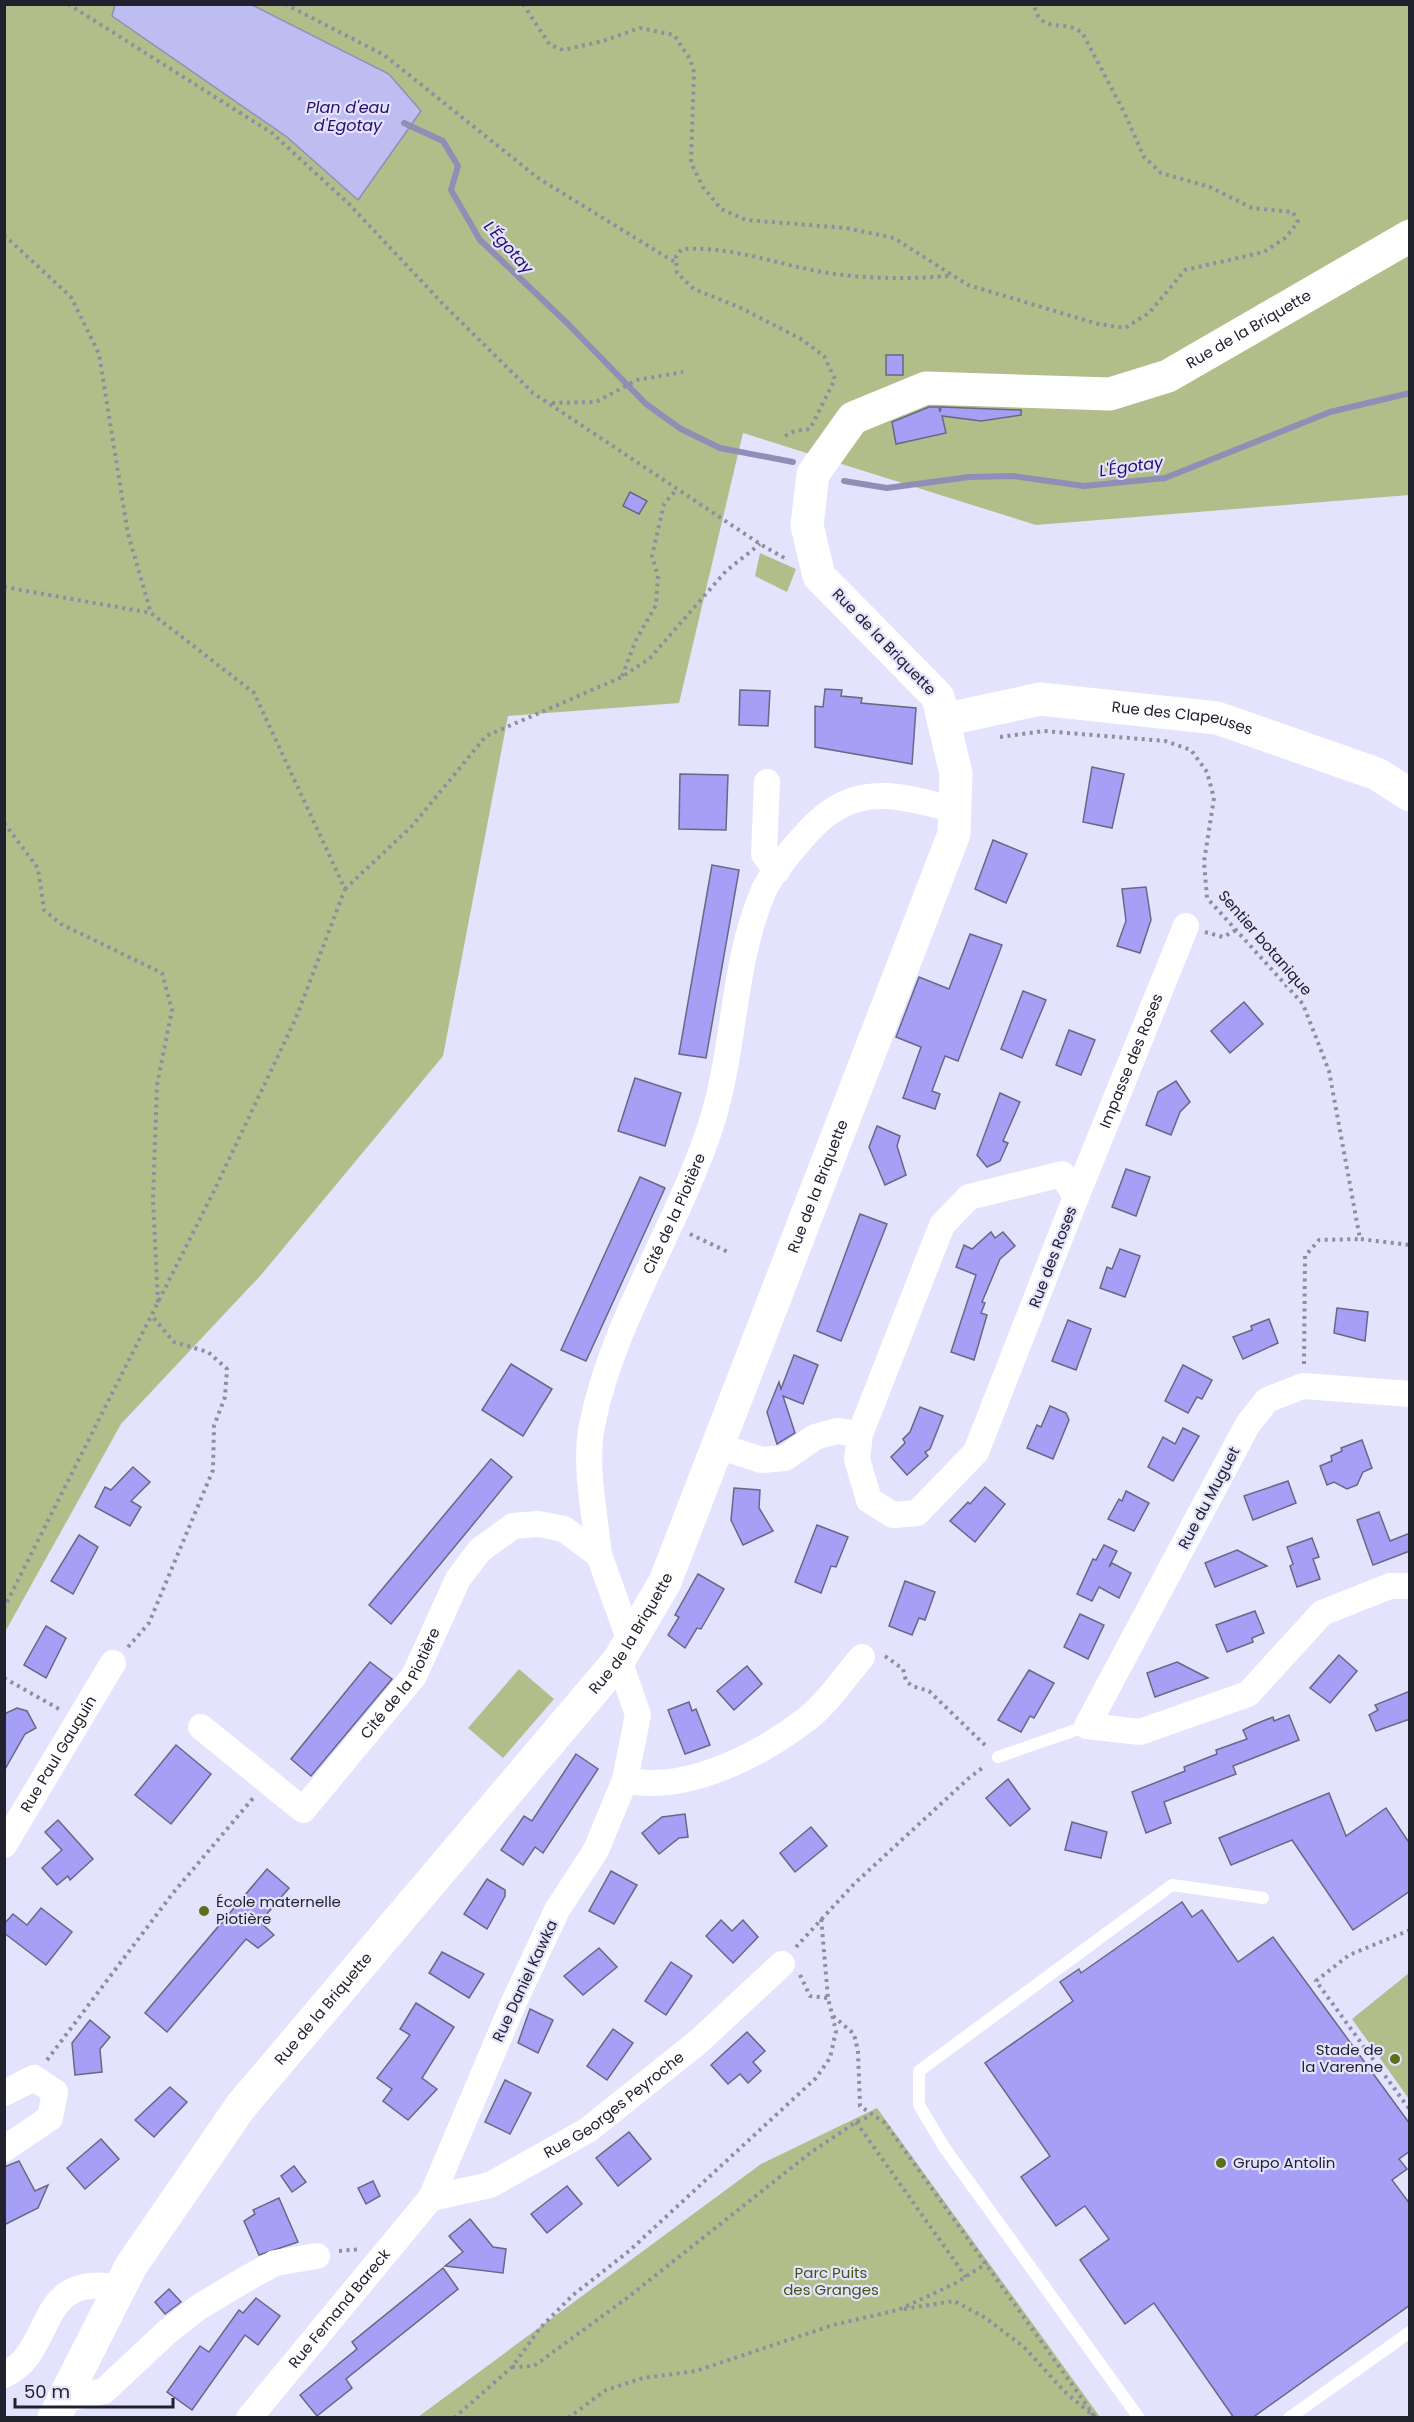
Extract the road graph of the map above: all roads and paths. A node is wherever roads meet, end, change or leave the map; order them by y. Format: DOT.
graph roads {
  1 [pos="68,4"];
  2 [pos="285,4"];
  3 [pos="523,4"];
  4 [pos="1034,4"];
  5 [pos="4,236"];
  6 [pos="1410,236"];
  7 [pos="676,263"];
  8 [pos="950,276"];
  9 [pos="683,372"];
  10 [pos="552,403"];
  11 [pos="784,436"];
  12 [pos="677,489"];
  13 [pos="760,544"];
  14 [pos="819,576"];
  15 [pos="4,587"];
  16 [pos="151,612"];
  17 [pos="622,677"];
  18 [pos="943,720"];
  19 [pos="996,738"];
  20 [pos="767,782"];
  21 [pos="1410,795"];
  22 [pos="955,810"];
  23 [pos="4,823"];
  24 [pos="777,871"];
  25 [pos="345,889"];
  26 [pos="1186,926"];
  27 [pos="1238,929"];
  28 [pos="1076,1197"];
  29 [pos="671,1225"];
  30 [pos="1360,1239"];
  31 [pos="1410,1245"];
  32 [pos="728,1252"];
  33 [pos="158,1304"];
  34 [pos="152,1316"];
  35 [pos="1303,1386"];
  36 [pos="1410,1394"];
  37 [pos="860,1434"];
  38 [pos="718,1446"];
  39 [pos="599,1555"];
  40 [pos="1410,1586"];
  41 [pos="4,1608"];
  42 [pos="624,1650"];
  43 [pos="869,1653"];
  44 [pos="113,1663"];
  45 [pos="4,1678"];
  46 [pos="79,1721"];
  47 [pos="1087,1726"];
  48 [pos="201,1727"];
  49 [pos="998,1757"];
  50 [pos="625,1779"];
  51 [pos="268,1780"];
  52 [pos="4,1845"];
  53 [pos="1263,1898"];
  54 [pos="821,1917"];
  55 [pos="1410,1930"];
  56 [pos="782,1964"];
  57 [pos="828,1998"];
  58 [pos="832,2015"];
  59 [pos="34,2078"];
  60 [pos="4,2093"];
  61 [pos="1410,2110"];
  62 [pos="872,2116"];
  63 [pos="856,2122"];
  64 [pos="4,2149"];
  65 [pos="432,2193"];
  66 [pos="387,2250"];
  67 [pos="317,2256"];
  68 [pos="987,2264"];
  69 [pos="966,2277"];
  70 [pos="120,2288"];
  71 [pos="898,2310"];
  72 [pos="1410,2332"];
  73 [pos="512,2367"];
  74 [pos="4,2375"];
  75 [pos="58,2409"];
  76 [pos="1094,2416"];
  77 [pos="249,2418"];
  78 [pos="454,2418"];
  79 [pos="568,2418"];
  80 [pos="1088,2418"];
  81 [pos="1139,2418"];
  82 [pos="1289,2418"];
  1 -- 10 [label="path"];
  2 -- 7 [label="path"];
  3 -- 8 [label="path"];
  4 -- 8 [label="path"];
  5 -- 16 [label="path"];
  6 -- 14 [label="main road, Rue de la Briquette"];
  7 -- 8 [label="path"];
  7 -- 11 [label="path"];
  9 -- 10 [label="path"];
  10 -- 12 [label="path"];
  12 -- 13 [label="path"];
  12 -- 17 [label="path"];
  13 -- 14 [label="path"];
  13 -- 17 [label="path"];
  14 -- 18 [label="main road, Rue de la Briquette"];
  15 -- 16 [label="path"];
  16 -- 25 [label="path"];
  17 -- 25 [label="path"];
  18 -- 21 [label="main road, Rue des Clapeuses"];
  18 -- 22 [label="main road, Rue de la Briquette"];
  19 -- 27 [label="path, Sentier botanique"];
  20 -- 24 [label="street"];
  22 -- 24 [label="street, Cité de la Piotière"];
  22 -- 38 [label="main road, Rue de la Briquette"];
  23 -- 33 [label="path"];
  24 -- 29 [label="street, Cité de la Piotière"];
  25 -- 33 [label="path"];
  26 -- 27 [label="path"];
  26 -- 28 [label="street, Impasse des Roses"];
  27 -- 30 [label="path, Sentier botanique"];
  28 -- 37 [label="street, Rue des Roses"];
  28 -- 37 [label="street, Rue des Roses"];
  29 -- 32 [label="path"];
  29 -- 39 [label="street, Cité de la Piotière"];
  30 -- 31 [label="path"];
  30 -- 35 [label="path"];
  33 -- 34 [label="path"];
  34 -- 41 [label="path"];
  34 -- 44 [label="path"];
  35 -- 36 [label="street, Rue du Muguet"];
  35 -- 47 [label="street, Rue du Muguet"];
  37 -- 38 [label="street"];
  38 -- 42 [label="main road, Rue de la Briquette"];
  39 -- 42 [label="street, Cité de la Piotière"];
  39 -- 51 [label="street, Cité de la Piotière"];
  40 -- 47 [label="street"];
  42 -- 50 [label="street, Rue Daniel Kawka"];
  42 -- 70 [label="main road, Rue de la Briquette"];
  43 -- 49 [label="path"];
  43 -- 50 [label="street"];
  44 -- 46 [label="street, Rue Paul Gauguin"];
  45 -- 46 [label="path"];
  46 -- 52 [label="street, Rue Paul Gauguin"];
  47 -- 49 [label="lane"];
  48 -- 51 [label="street, Cité de la Piotière"];
  49 -- 54 [label="path"];
  50 -- 65 [label="street, Rue Daniel Kawka"];
  51 -- 59 [label="path"];
  53 -- 81 [label="lane"];
  54 -- 56 [label="path"];
  54 -- 57 [label="path"];
  55 -- 61 [label="path"];
  56 -- 57 [label="path"];
  56 -- 65 [label="street, Rue Georges Peyroche"];
  57 -- 58 [label="path"];
  58 -- 62 [label="path"];
  58 -- 73 [label="path"];
  59 -- 60 [label="street"];
  59 -- 64 [label="street"];
  62 -- 63 [label="path"];
  62 -- 68 [label="path"];
  63 -- 69 [label="path"];
  63 -- 73 [label="path"];
  65 -- 66 [label="street, Rue Fernand Bareck"];
  66 -- 67 [label="path"];
  66 -- 77 [label="street, Rue Fernand Bareck"];
  67 -- 75 [label="street"];
  68 -- 69 [label="path"];
  68 -- 76 [label="path"];
  69 -- 71 [label="path"];
  70 -- 74 [label="street"];
  70 -- 75 [label="main road, Rue de la Briquette"];
  71 -- 76 [label="path"];
  71 -- 79 [label="path"];
  72 -- 82 [label="lane"];
  73 -- 78 [label="path"];
  76 -- 80 [label="path"];
}
